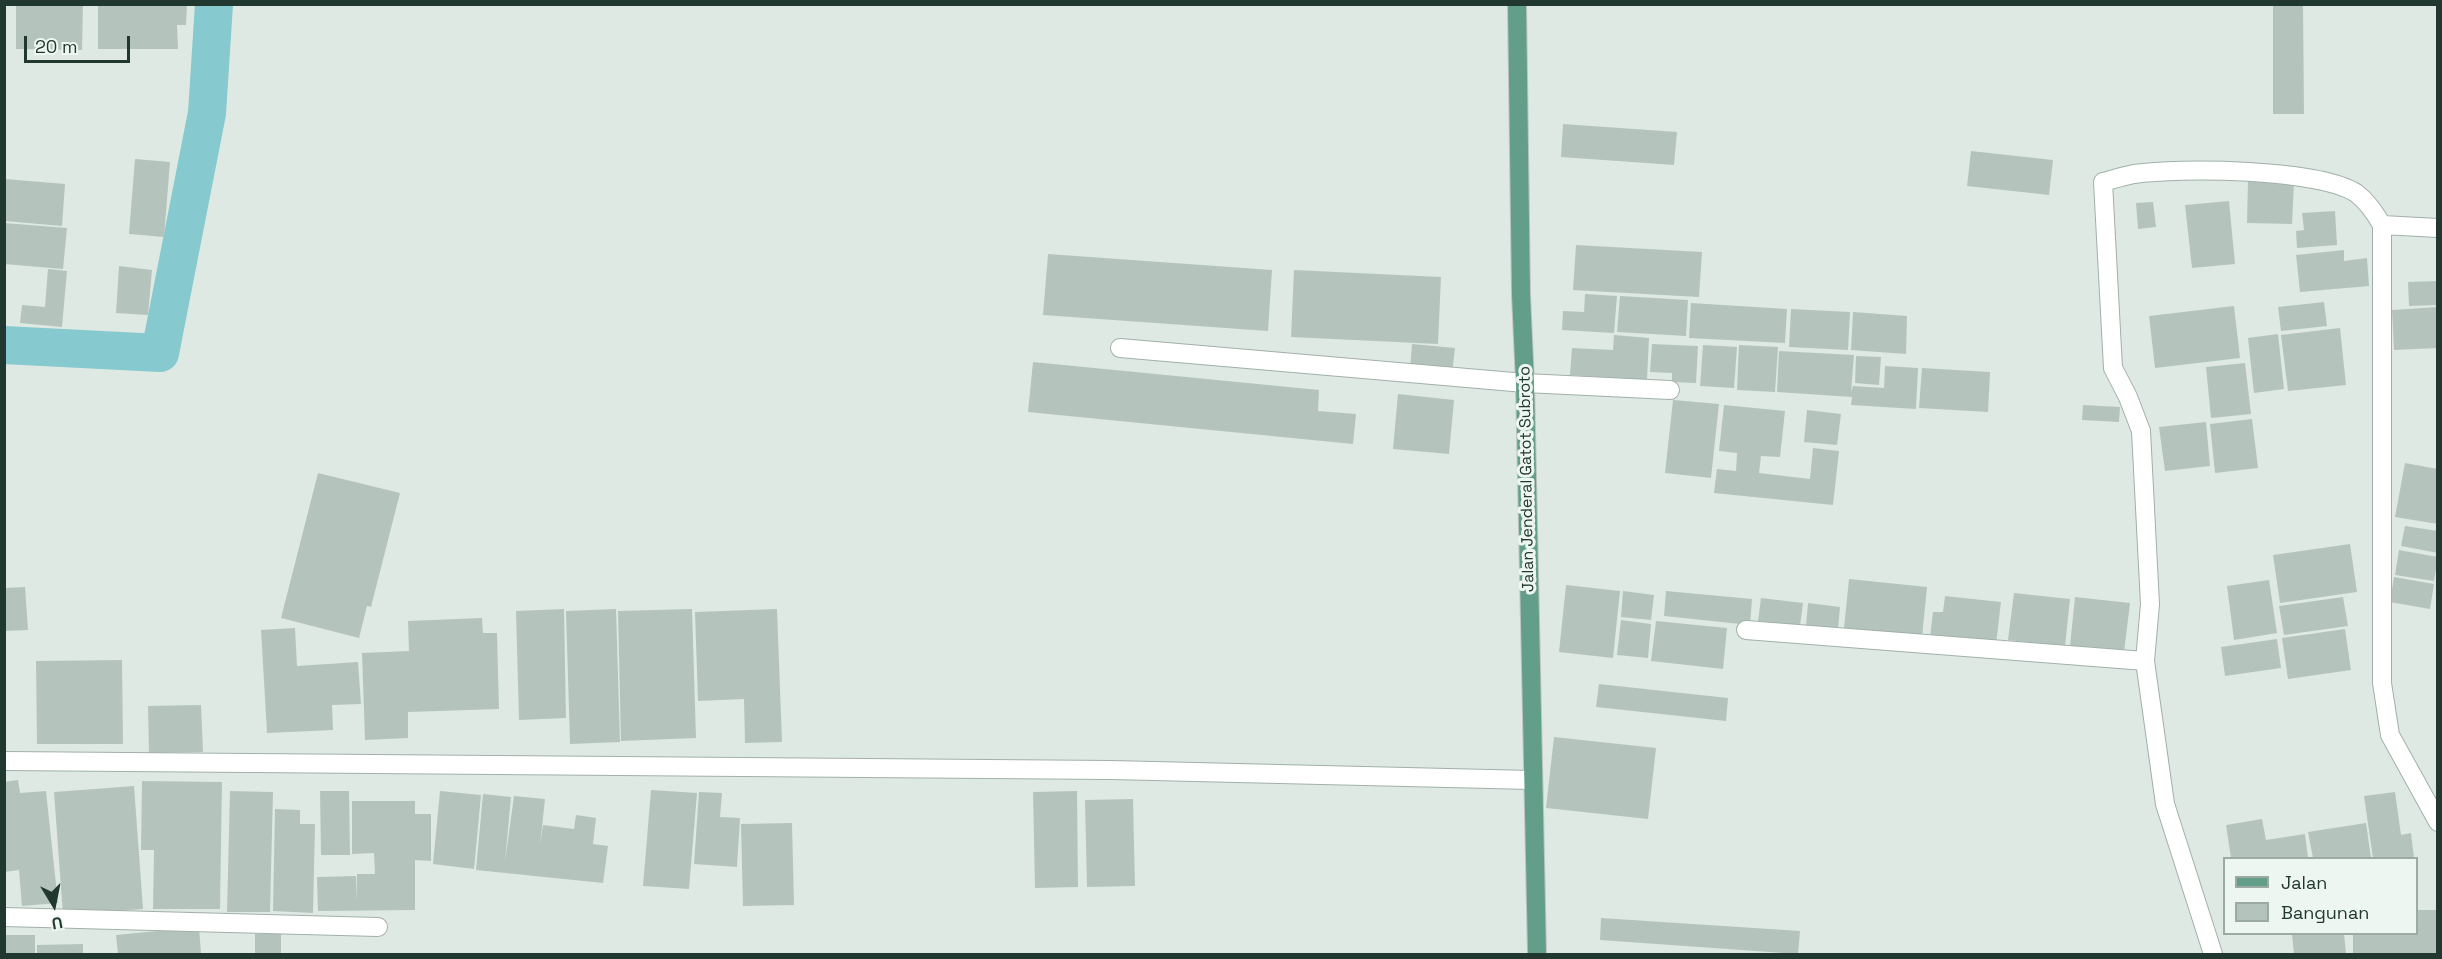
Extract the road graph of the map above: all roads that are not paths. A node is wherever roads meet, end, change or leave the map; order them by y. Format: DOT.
graph roads {
  1 [pos="1517,4"];
  2 [pos="2382,225"];
  3 [pos="2438,228"];
  4 [pos="1120,348"];
  5 [pos="1525,383"];
  6 [pos="1671,390"];
  7 [pos="1746,630"];
  8 [pos="2145,661"];
  9 [pos="4,761"];
  10 [pos="1532,780"];
  11 [pos="2438,822"];
  12 [pos="4,917"];
  13 [pos="378,927"];
  14 [pos="1537,954"];
  15 [pos="2213,954"];
  1 -- 5 [label="main road, Jalan Jenderal Gatot Subroto"];
  2 -- 3 [label="street"];
  2 -- 8 [label="street"];
  2 -- 11 [label="street"];
  4 -- 5 [label="street"];
  5 -- 6 [label="street"];
  5 -- 10 [label="main road, Jalan Jenderal Gatot Subroto"];
  7 -- 8 [label="street"];
  8 -- 15 [label="street"];
  9 -- 10 [label="street"];
  10 -- 14 [label="main road, Jalan Jenderal Gatot Subroto"];
  12 -- 13 [label="street"];
}
